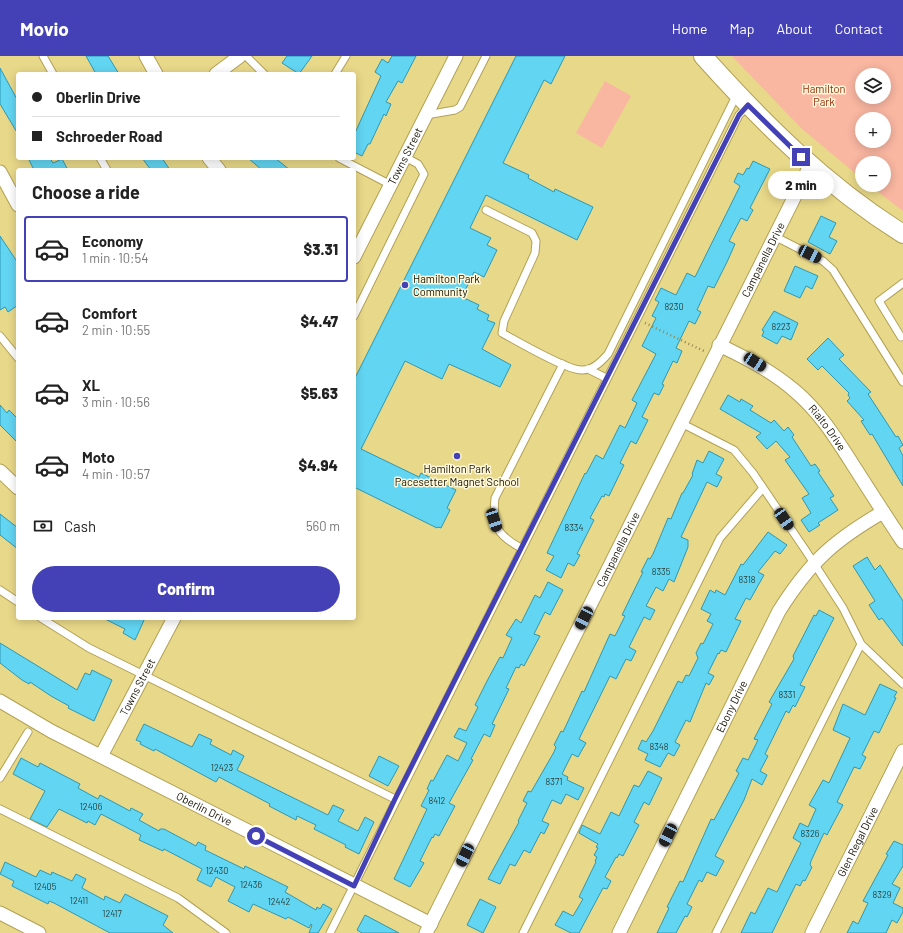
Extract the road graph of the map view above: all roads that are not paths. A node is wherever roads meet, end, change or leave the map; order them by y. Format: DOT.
graph roads {
  1 [pos="43,56"];
  2 [pos="146,56"];
  3 [pos="240,56"];
  4 [pos="246,56"];
  5 [pos="346,56"];
  6 [pos="456,56"];
  7 [pos="486,56"];
  8 [pos="703,56"];
  9 [pos="52,72"];
  10 [pos="155,72"];
  11 [pos="219,72"];
  12 [pos="262,72"];
  13 [pos="336,72"];
  14 [pos="742,99"];
  15 [pos="426,115"];
  16 [pos="405,157"];
  17 [pos="211,160"];
  18 [pos="343,160"];
  19 [pos="810,166"];
  20 [pos="217,168"];
  21 [pos="0,172"];
  22 [pos="391,185"];
  23 [pos="16,201"];
  24 [pos="486,210"];
  25 [pos="903,234"];
  26 [pos="774,236"];
  27 [pos="356,253"];
  28 [pos="903,283"];
  29 [pos="356,312"];
  30 [pos="0,336"];
  31 [pos="901,337"];
  32 [pos="719,345"];
  33 [pos="16,356"];
  34 [pos="563,364"];
  35 [pos="588,369"];
  36 [pos="606,378"];
  37 [pos="903,382"];
  38 [pos="681,423"];
  39 [pos="0,471"];
  40 [pos="16,486"];
  41 [pos="763,488"];
  42 [pos="883,512"];
  43 [pos="903,542"];
  44 [pos="521,548"];
  45 [pos="813,563"];
  46 [pos="0,590"];
  47 [pos="16,601"];
  48 [pos="45,620"];
  49 [pos="173,620"];
  50 [pos="861,644"];
  51 [pos="143,674"];
  52 [pos="903,684"];
  53 [pos="0,701"];
  54 [pos="28,732"];
  55 [pos="903,751"];
  56 [pos="101,756"];
  57 [pos="0,778"];
  58 [pos="395,799"];
  59 [pos="0,809"];
  60 [pos="354,886"];
  61 [pos="0,913"];
  62 [pos="428,929"];
  63 [pos="40,933"];
  64 [pos="226,933"];
  65 [pos="330,933"];
  66 [pos="523,933"];
  67 [pos="619,933"];
  68 [pos="716,933"];
  69 [pos="812,933"];
  1 -- 9 [label="lane"];
  2 -- 10 [label="street"];
  3 -- 11 [label="street"];
  4 -- 12 [label="lane"];
  5 -- 13 [label="lane"];
  6 -- 15 [label="street, Towns Street"];
  7 -- 15 [label="lane"];
  8 -- 14 [label="street"];
  14 -- 19 [label="street"];
  14 -- 35 [label="lane"];
  14 -- 36 [label="lane"];
  15 -- 16 [label="street, Towns Street"];
  16 -- 22 [label="street, Towns Street"];
  16 -- 29 [label="lane"];
  17 -- 20 [label="street"];
  18 -- 22 [label="lane"];
  19 -- 25 [label="street"];
  19 -- 26 [label="street, Campanella Drive"];
  21 -- 23 [label="street"];
  22 -- 27 [label="street, Towns Street"];
  24 -- 34 [label="lane"];
  26 -- 32 [label="street, Campanella Drive"];
  26 -- 37 [label="lane"];
  28 -- 31 [label="lane"];
  30 -- 33 [label="lane"];
  32 -- 38 [label="street, Campanella Drive"];
  32 -- 42 [label="street, Rialto Drive"];
  34 -- 35 [label="lane"];
  34 -- 44 [label="lane"];
  35 -- 36 [label="lane"];
  36 -- 44 [label="lane"];
  38 -- 41 [label="lane"];
  38 -- 62 [label="street, Campanella Drive"];
  39 -- 40 [label="street"];
  41 -- 45 [label="lane"];
  41 -- 66 [label="lane"];
  42 -- 43 [label="street, Rialto Drive"];
  42 -- 45 [label="street, Ebony Drive"];
  44 -- 58 [label="lane"];
  45 -- 50 [label="lane"];
  45 -- 67 [label="street, Ebony Drive"];
  46 -- 47 [label="lane"];
  48 -- 51 [label="lane"];
  49 -- 51 [label="street, Towns Street"];
  50 -- 52 [label="lane"];
  50 -- 68 [label="lane"];
  51 -- 56 [label="street, Towns Street"];
  51 -- 58 [label="lane"];
  53 -- 56 [label="street, Oberlin Drive"];
  54 -- 57 [label="lane"];
  55 -- 69 [label="street, Glen Regal Drive"];
  56 -- 60 [label="street, Oberlin Drive"];
  58 -- 60 [label="lane"];
  59 -- 64 [label="lane"];
  60 -- 62 [label="street, Oberlin Drive"];
  60 -- 65 [label="lane"];
  61 -- 63 [label="street"];
}
